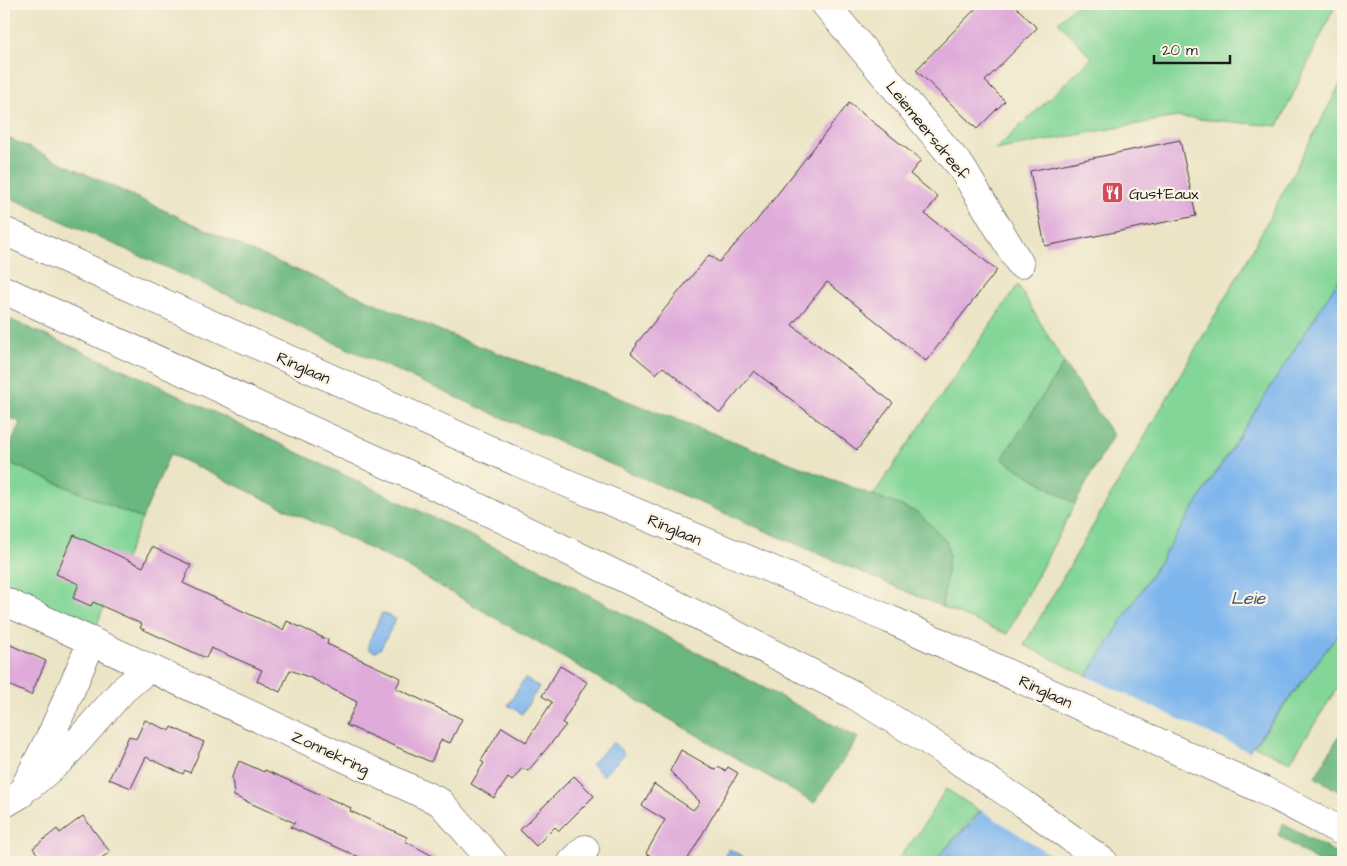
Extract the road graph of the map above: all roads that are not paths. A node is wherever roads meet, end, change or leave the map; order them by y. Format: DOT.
graph roads {
  1 [pos="824,4"];
  2 [pos="4,231"];
  3 [pos="1020,264"];
  4 [pos="4,290"];
  5 [pos="4,601"];
  6 [pos="92,641"];
  7 [pos="149,668"];
  8 [pos="12,799"];
  9 [pos="1343,832"];
  10 [pos="493,862"];
  11 [pos="1104,862"];
  1 -- 3 [label="main road, Leiemeersdreef"];
  2 -- 9 [label="main road, Ringlaan"];
  4 -- 11 [label="main road"];
  5 -- 6 [label="main road, Zonnekring"];
  6 -- 7 [label="main road, Zonnekring"];
  6 -- 8 [label="main road"];
  7 -- 8 [label="main road"];
  7 -- 10 [label="main road, Zonnekring"];
}
